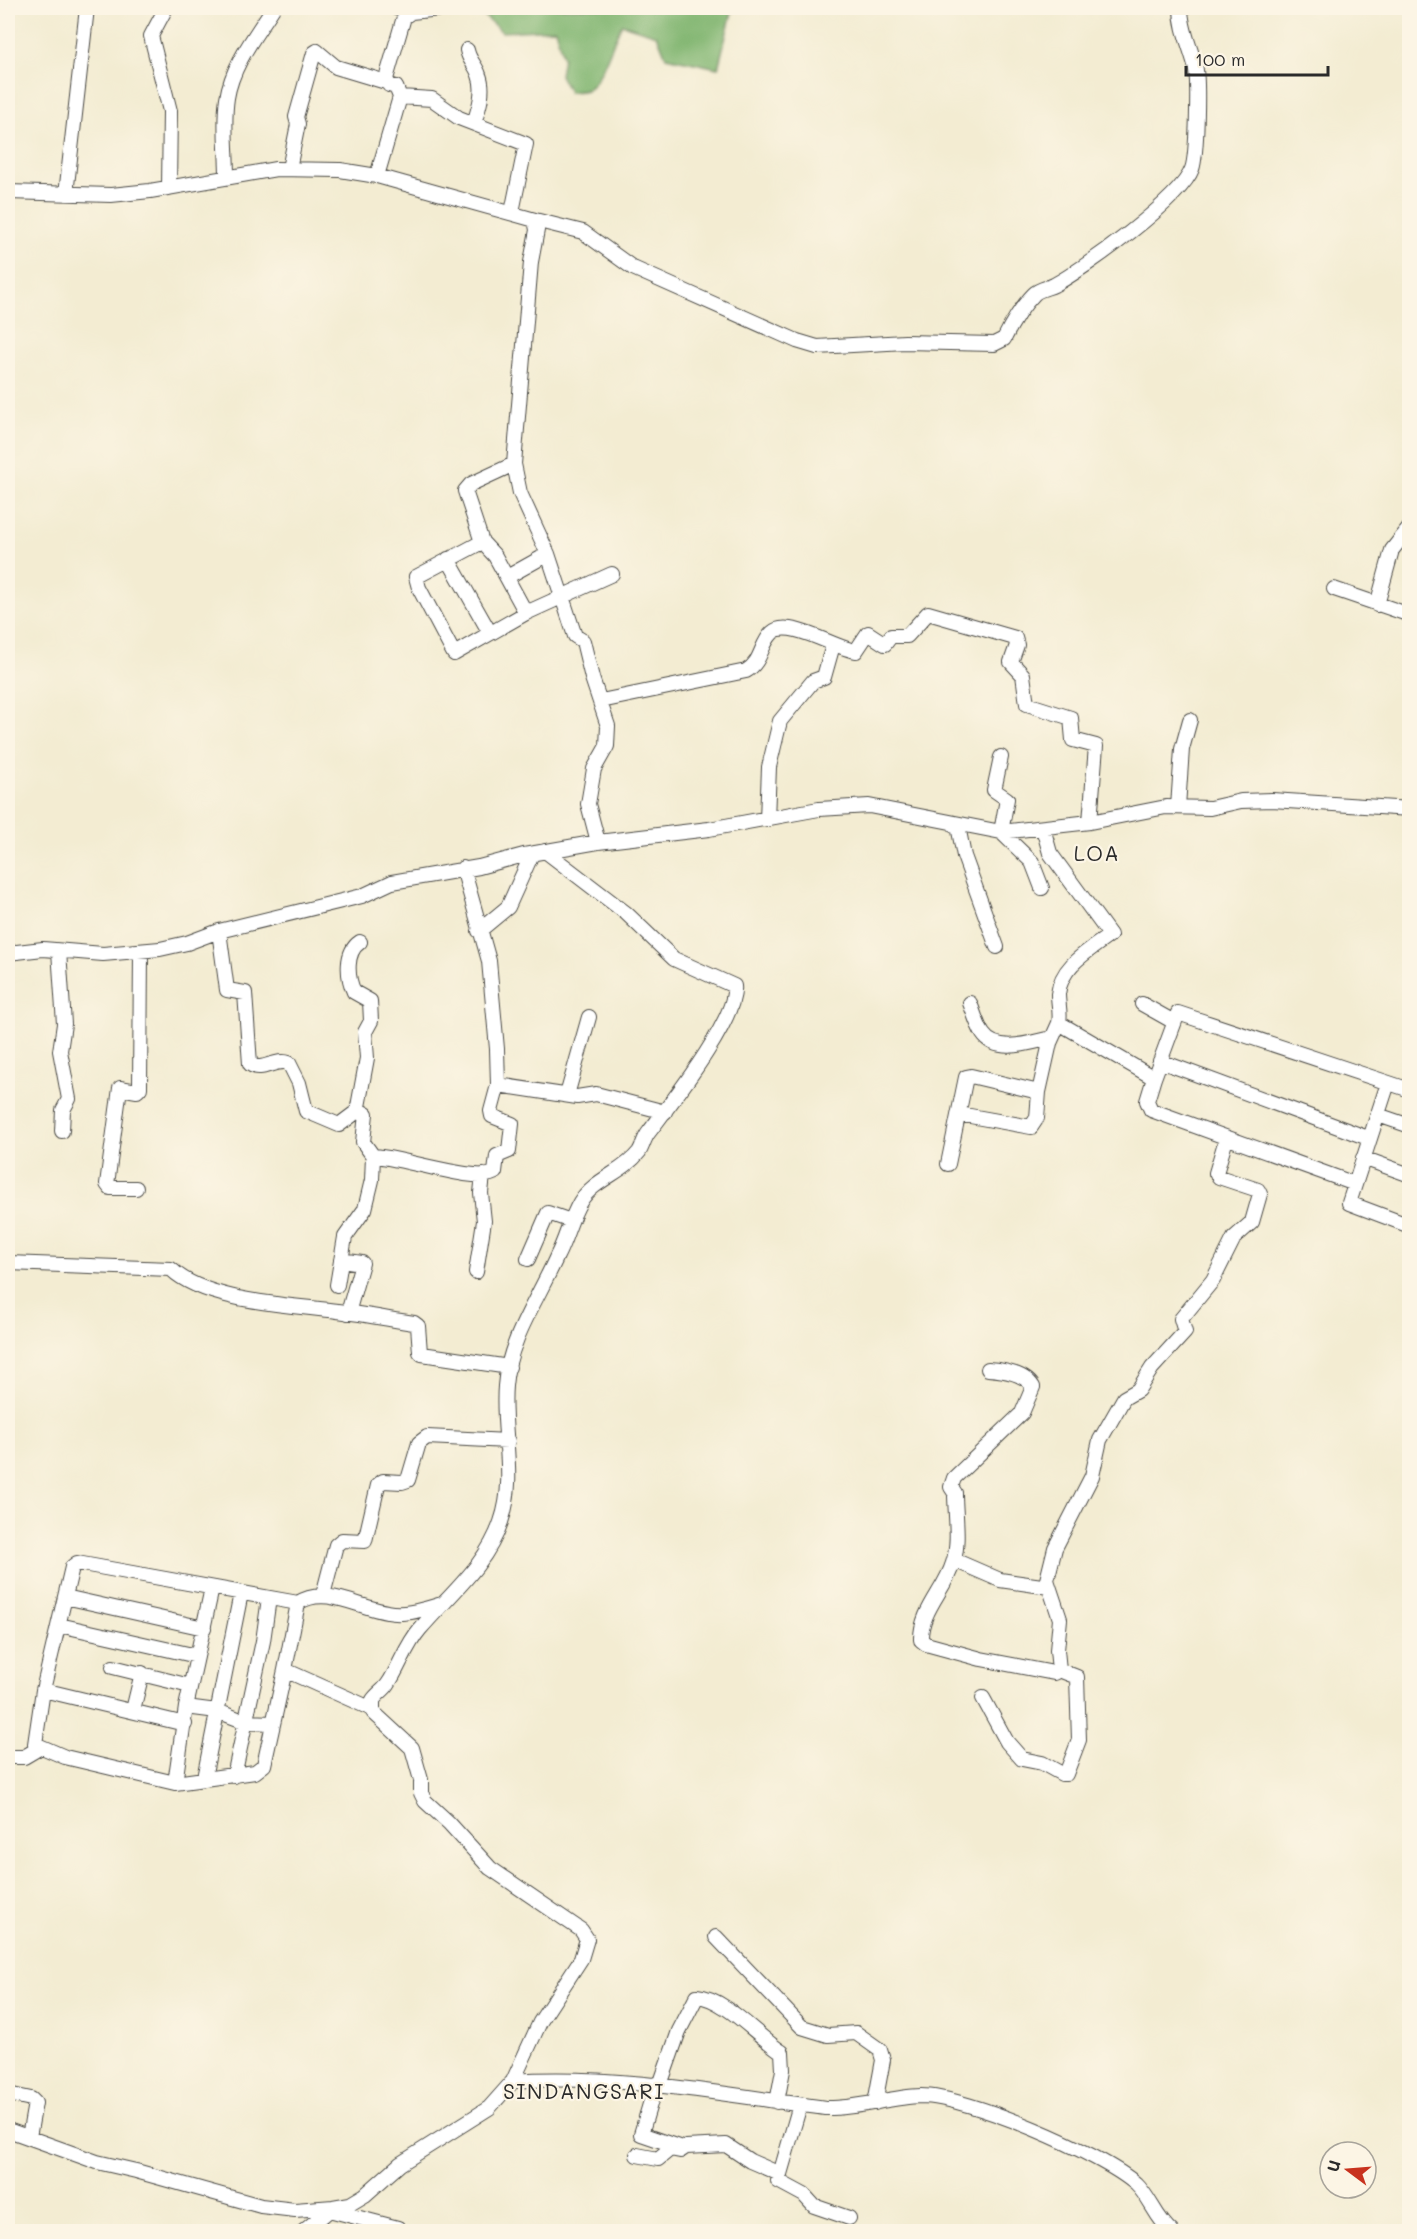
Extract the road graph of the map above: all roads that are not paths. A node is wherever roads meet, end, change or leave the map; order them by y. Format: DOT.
graph roads {
  1 [pos="87,8"];
  2 [pos="166,8"];
  3 [pos="273,8"];
  4 [pos="396,8"];
  5 [pos="450,8"];
  6 [pos="1181,8"];
  7 [pos="411,12"];
  8 [pos="467,50"];
  9 [pos="386,82"];
  10 [pos="400,96"];
  11 [pos="474,123"];
  12 [pos="290,169"];
  13 [pos="377,176"];
  14 [pos="227,177"];
  15 [pos="169,188"];
  16 [pos="8,192"];
  17 [pos="66,194"];
  18 [pos="512,212"];
  19 [pos="535,220"];
  20 [pos="514,464"];
  21 [pos="1410,527"];
  22 [pos="482,542"];
  23 [pos="548,554"];
  24 [pos="448,559"];
  25 [pos="612,574"];
  26 [pos="507,577"];
  27 [pos="1334,589"];
  28 [pos="564,598"];
  29 [pos="1377,604"];
  30 [pos="526,613"];
  31 [pos="1410,615"];
  32 [pos="490,633"];
  33 [pos="833,645"];
  34 [pos="601,701"];
  35 [pos="1190,720"];
  36 [pos="1000,757"];
  37 [pos="1178,807"];
  38 [pos="1410,809"];
  39 [pos="767,820"];
  40 [pos="1090,822"];
  41 [pos="954,825"];
  42 [pos="1042,828"];
  43 [pos="1001,832"];
  44 [pos="598,842"];
  45 [pos="539,852"];
  46 [pos="463,868"];
  47 [pos="1042,888"];
  48 [pos="219,931"];
  49 [pos="479,931"];
  50 [pos="360,942"];
  51 [pos="997,947"];
  52 [pos="59,951"];
  53 [pos="141,951"];
  54 [pos="8,952"];
  55 [pos="970,1003"];
  56 [pos="1142,1004"];
  57 [pos="589,1017"];
  58 [pos="1174,1022"];
  59 [pos="1059,1023"];
  60 [pos="1051,1038"];
  61 [pos="1160,1061"];
  62 [pos="1154,1078"];
  63 [pos="1388,1083"];
  64 [pos="498,1085"];
  65 [pos="1410,1090"];
  66 [pos="1039,1092"];
  67 [pos="567,1095"];
  68 [pos="357,1112"];
  69 [pos="665,1112"];
  70 [pos="959,1114"];
  71 [pos="1378,1115"];
  72 [pos="1410,1126"];
  73 [pos="62,1131"];
  74 [pos="1368,1138"];
  75 [pos="1226,1139"];
  76 [pos="373,1156"];
  77 [pos="1363,1158"];
  78 [pos="948,1164"];
  79 [pos="483,1175"];
  80 [pos="1410,1175"];
  81 [pos="1355,1184"];
  82 [pos="136,1188"];
  83 [pos="571,1221"];
  84 [pos="1410,1226"];
  85 [pos="528,1259"];
  86 [pos="341,1260"];
  87 [pos="8,1263"];
  88 [pos="476,1272"];
  89 [pos="337,1285"];
  90 [pos="348,1313"];
  91 [pos="509,1367"];
  92 [pos="988,1369"];
  93 [pos="508,1441"];
  94 [pos="954,1560"];
  95 [pos="1049,1587"];
  96 [pos="212,1588"];
  97 [pos="241,1593"];
  98 [pos="323,1596"];
  99 [pos="65,1597"];
  100 [pos="269,1598"];
  101 [pos="298,1603"];
  102 [pos="444,1604"];
  103 [pos="59,1625"];
  104 [pos="204,1628"];
  105 [pos="197,1656"];
  106 [pos="113,1667"];
  107 [pos="285,1670"];
  108 [pos="1059,1670"];
  109 [pos="142,1673"];
  110 [pos="190,1686"];
  111 [pos="44,1690"];
  112 [pos="983,1698"];
  113 [pos="186,1707"];
  114 [pos="372,1709"];
  115 [pos="133,1710"];
  116 [pos="217,1711"];
  117 [pos="246,1722"];
  118 [pos="185,1724"];
  119 [pos="272,1724"];
  120 [pos="41,1747"];
  121 [pos="8,1757"];
  122 [pos="234,1776"];
  123 [pos="204,1778"];
  124 [pos="175,1783"];
  125 [pos="716,1936"];
  126 [pos="513,2081"];
  127 [pos="658,2084"];
  128 [pos="8,2094"];
  129 [pos="777,2102"];
  130 [pos="876,2103"];
  131 [pos="800,2105"];
  132 [pos="8,2130"];
  133 [pos="29,2136"];
  134 [pos="684,2147"];
  135 [pos="637,2155"];
  136 [pos="780,2174"];
  137 [pos="331,2208"];
  138 [pos="849,2218"];
  139 [pos="398,2228"];
  140 [pos="303,2232"];
  141 [pos="1172,2232"];
  1 -- 17 [label="street"];
  2 -- 15 [label="street"];
  3 -- 14 [label="street"];
  4 -- 7 [label="street"];
  5 -- 7 [label="street"];
  6 -- 19 [label="street"];
  7 -- 9 [label="street"];
  8 -- 11 [label="street"];
  9 -- 10 [label="street"];
  9 -- 12 [label="street"];
  10 -- 11 [label="street"];
  10 -- 13 [label="street"];
  11 -- 18 [label="street"];
  12 -- 13 [label="street"];
  12 -- 14 [label="street"];
  13 -- 18 [label="street"];
  14 -- 15 [label="street"];
  15 -- 17 [label="street"];
  16 -- 17 [label="street"];
  18 -- 19 [label="street"];
  19 -- 20 [label="street"];
  20 -- 22 [label="street"];
  20 -- 23 [label="street"];
  21 -- 29 [label="street"];
  22 -- 24 [label="street"];
  22 -- 26 [label="street"];
  23 -- 26 [label="street"];
  23 -- 28 [label="street"];
  24 -- 32 [label="street"];
  24 -- 32 [label="street"];
  25 -- 28 [label="street"];
  26 -- 30 [label="street"];
  27 -- 29 [label="street"];
  28 -- 30 [label="street"];
  28 -- 34 [label="street"];
  29 -- 31 [label="street"];
  30 -- 32 [label="street"];
  33 -- 34 [label="street"];
  33 -- 39 [label="street"];
  33 -- 40 [label="street"];
  34 -- 44 [label="street"];
  35 -- 37 [label="street"];
  36 -- 43 [label="street"];
  37 -- 38 [label="street"];
  37 -- 40 [label="street"];
  39 -- 41 [label="street"];
  39 -- 44 [label="street"];
  40 -- 42 [label="street"];
  41 -- 43 [label="street"];
  41 -- 51 [label="street"];
  42 -- 43 [label="street"];
  42 -- 59 [label="street"];
  43 -- 47 [label="street"];
  44 -- 45 [label="street"];
  45 -- 46 [label="street"];
  45 -- 49 [label="street"];
  45 -- 69 [label="street"];
  46 -- 48 [label="street"];
  46 -- 49 [label="street"];
  48 -- 53 [label="street"];
  48 -- 68 [label="street"];
  49 -- 64 [label="street"];
  50 -- 68 [label="street"];
  52 -- 53 [label="street"];
  52 -- 54 [label="street"];
  52 -- 73 [label="street"];
  53 -- 82 [label="street"];
  55 -- 60 [label="street"];
  56 -- 58 [label="street"];
  57 -- 67 [label="street"];
  58 -- 61 [label="street"];
  58 -- 63 [label="street"];
  59 -- 60 [label="street"];
  59 -- 62 [label="street"];
  60 -- 66 [label="street"];
  61 -- 62 [label="street"];
  61 -- 74 [label="street"];
  62 -- 75 [label="street"];
  63 -- 65 [label="street"];
  63 -- 71 [label="street"];
  64 -- 67 [label="street"];
  64 -- 79 [label="street"];
  66 -- 70 [label="street"];
  66 -- 70 [label="street"];
  67 -- 69 [label="street"];
  68 -- 76 [label="street"];
  69 -- 83 [label="street"];
  70 -- 78 [label="street"];
  71 -- 72 [label="street"];
  71 -- 74 [label="street"];
  74 -- 77 [label="street"];
  75 -- 81 [label="street"];
  75 -- 95 [label="street"];
  76 -- 79 [label="street"];
  76 -- 86 [label="street"];
  77 -- 80 [label="street"];
  77 -- 81 [label="street"];
  79 -- 88 [label="street"];
  81 -- 84 [label="street"];
  83 -- 85 [label="street"];
  83 -- 91 [label="street"];
  86 -- 89 [label="street"];
  86 -- 90 [label="street"];
  87 -- 90 [label="street"];
  90 -- 91 [label="street"];
  91 -- 93 [label="street"];
  92 -- 94 [label="street"];
  93 -- 98 [label="street"];
  93 -- 102 [label="street"];
  94 -- 95 [label="street"];
  94 -- 108 [label="street"];
  95 -- 108 [label="street"];
  96 -- 97 [label="street"];
  96 -- 99 [label="street"];
  96 -- 104 [label="street"];
  97 -- 100 [label="street"];
  97 -- 116 [label="street"];
  98 -- 101 [label="street"];
  98 -- 102 [label="street"];
  99 -- 103 [label="street"];
  99 -- 104 [label="street"];
  100 -- 101 [label="street"];
  100 -- 117 [label="street"];
  101 -- 107 [label="street"];
  102 -- 114 [label="street"];
  103 -- 105 [label="street"];
  103 -- 111 [label="street"];
  104 -- 105 [label="street"];
  105 -- 110 [label="street"];
  106 -- 109 [label="street"];
  107 -- 114 [label="street"];
  107 -- 119 [label="street"];
  108 -- 112 [label="street"];
  109 -- 110 [label="street"];
  109 -- 115 [label="street"];
  110 -- 113 [label="street"];
  111 -- 115 [label="street"];
  111 -- 120 [label="street"];
  113 -- 116 [label="street"];
  113 -- 118 [label="street"];
  114 -- 126 [label="street"];
  115 -- 118 [label="street"];
  116 -- 117 [label="street"];
  116 -- 123 [label="street"];
  117 -- 119 [label="street"];
  117 -- 122 [label="street"];
  118 -- 124 [label="street"];
  119 -- 122 [label="street"];
  120 -- 121 [label="street"];
  120 -- 124 [label="street"];
  122 -- 123 [label="street"];
  123 -- 124 [label="street"];
  125 -- 130 [label="street"];
  126 -- 127 [label="street"];
  126 -- 137 [label="street"];
  127 -- 129 [label="street"];
  127 -- 129 [label="street"];
  127 -- 134 [label="street"];
  128 -- 133 [label="street"];
  129 -- 131 [label="street"];
  130 -- 131 [label="street"];
  130 -- 141 [label="street"];
  131 -- 136 [label="street"];
  132 -- 133 [label="street"];
  133 -- 137 [label="street"];
  134 -- 135 [label="street"];
  134 -- 136 [label="street"];
  136 -- 138 [label="street"];
  137 -- 139 [label="street"];
  137 -- 140 [label="street"];
}
